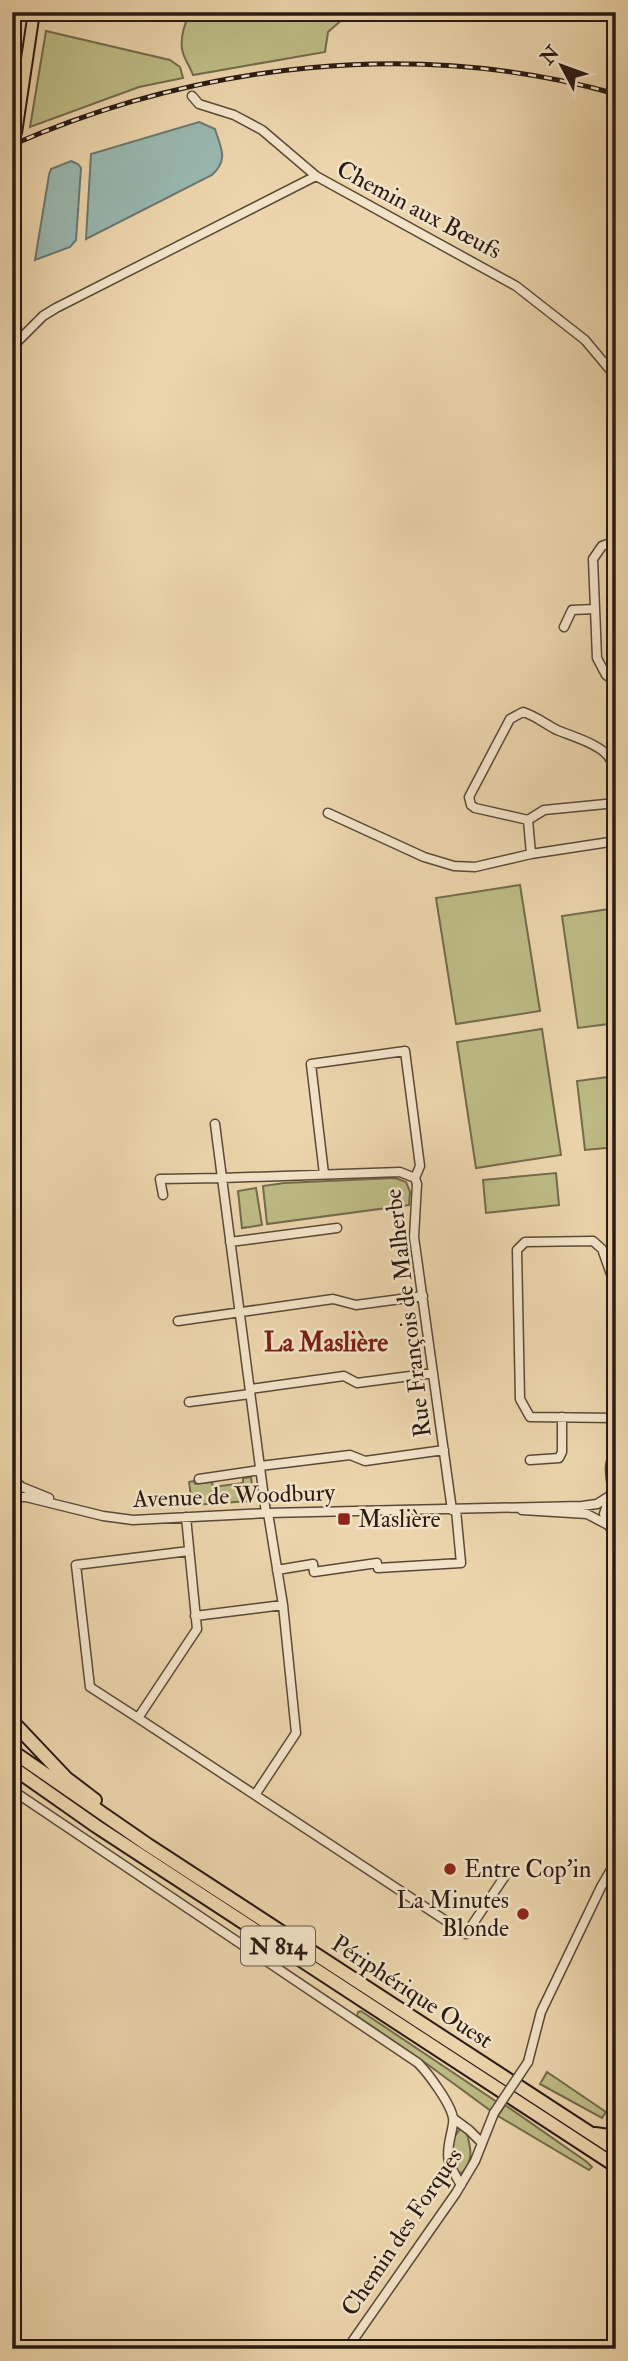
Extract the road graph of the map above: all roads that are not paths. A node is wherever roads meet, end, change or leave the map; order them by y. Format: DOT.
graph roads {
  1 [pos="34,12"];
  2 [pos="192,96"];
  3 [pos="16,133"];
  4 [pos="316,176"];
  5 [pos="12,347"];
  6 [pos="616,377"];
  7 [pos="616,541"];
  8 [pos="595,609"];
  9 [pos="564,627"];
  10 [pos="616,682"];
  11 [pos="616,803"];
  12 [pos="328,813"];
  13 [pos="528,820"];
  14 [pos="616,841"];
  15 [pos="531,855"];
  16 [pos="215,1124"];
  17 [pos="324,1174"];
  18 [pos="222,1178"];
  19 [pos="415,1178"];
  20 [pos="163,1195"];
  21 [pos="337,1228"];
  22 [pos="230,1242"];
  23 [pos="616,1288"];
  24 [pos="423,1296"];
  25 [pos="240,1312"];
  26 [pos="177,1321"];
  27 [pos="12,1364"];
  28 [pos="433,1373"];
  29 [pos="250,1391"];
  30 [pos="189,1402"];
  31 [pos="12,1406"];
  32 [pos="562,1417"];
  33 [pos="616,1418"];
  34 [pos="444,1450"];
  35 [pos="616,1454"];
  36 [pos="530,1460"];
  37 [pos="260,1469"];
  38 [pos="613,1477"];
  39 [pos="12,1479"];
  40 [pos="199,1479"];
  41 [pos="612,1494"];
  42 [pos="12,1497"];
  43 [pos="515,1509"];
  44 [pos="82,1510"];
  45 [pos="454,1510"];
  46 [pos="267,1513"];
  47 [pos="186,1517"];
  48 [pos="608,1525"];
  49 [pos="616,1534"];
  50 [pos="189,1551"];
  51 [pos="277,1570"];
  52 [pos="283,1605"];
  53 [pos="195,1616"];
  54 [pos="138,1718"];
  55 [pos="12,1721"];
  56 [pos="12,1751"];
  57 [pos="12,1767"];
  58 [pos="12,1790"];
  59 [pos="255,1795"];
  60 [pos="148,1845"];
  61 [pos="616,1861"];
  62 [pos="507,1873"];
  63 [pos="454,2119"];
  64 [pos="591,2134"];
  65 [pos="616,2137"];
  66 [pos="482,2143"];
  67 [pos="616,2150"];
  68 [pos="616,2166"];
  69 [pos="461,2185"];
  70 [pos="346,2349"];
  1 -- 3 [label="main road"];
  2 -- 4 [label="street, Chemin aux Bœufs"];
  4 -- 5 [label="street"];
  4 -- 6 [label="street, Chemin aux Bœufs"];
  7 -- 8 [label="street"];
  8 -- 9 [label="street"];
  8 -- 10 [label="street"];
  11 -- 13 [label="street"];
  11 -- 13 [label="street"];
  12 -- 15 [label="street"];
  13 -- 15 [label="street"];
  14 -- 15 [label="street"];
  16 -- 18 [label="street"];
  17 -- 18 [label="street, Rue François de Malherbe"];
  17 -- 19 [label="street, Rue François de Malherbe"];
  17 -- 19 [label="street"];
  18 -- 20 [label="street, Rue François de Malherbe"];
  18 -- 22 [label="street"];
  19 -- 24 [label="street, Rue François de Malherbe"];
  21 -- 22 [label="street"];
  22 -- 25 [label="street"];
  23 -- 32 [label="street"];
  24 -- 25 [label="street"];
  24 -- 28 [label="street, Rue François de Malherbe"];
  25 -- 26 [label="street"];
  25 -- 29 [label="street"];
  27 -- 31 [label="main road"];
  28 -- 29 [label="street"];
  28 -- 34 [label="street, Rue François de Malherbe"];
  29 -- 30 [label="street"];
  29 -- 37 [label="street"];
  32 -- 33 [label="street"];
  32 -- 36 [label="street"];
  34 -- 37 [label="street"];
  34 -- 45 [label="street, Rue François de Malherbe"];
  35 -- 38 [label="street"];
  37 -- 40 [label="street"];
  37 -- 46 [label="street"];
  38 -- 41 [label="street"];
  39 -- 44 [label="street, Avenue de Woodbury"];
  41 -- 43 [label="street, Avenue de Woodbury"];
  41 -- 48 [label="street"];
  42 -- 44 [label="street, Avenue de Woodbury"];
  43 -- 45 [label="street, Avenue de Woodbury"];
  43 -- 48 [label="street, Avenue de Woodbury"];
  44 -- 47 [label="street, Avenue de Woodbury"];
  45 -- 46 [label="street, Avenue de Woodbury"];
  45 -- 51 [label="street, Rue François de Malherbe"];
  46 -- 47 [label="street, Avenue de Woodbury"];
  46 -- 51 [label="street"];
  47 -- 50 [label="street"];
  48 -- 49 [label="street, Avenue de Woodbury"];
  50 -- 53 [label="street"];
  50 -- 54 [label="street"];
  51 -- 52 [label="street"];
  52 -- 53 [label="street"];
  52 -- 59 [label="street"];
  53 -- 54 [label="street"];
  54 -- 59 [label="street"];
  55 -- 60 [label="highway"];
  56 -- 60 [label="highway, Périphérique Ouest / N 814"];
  57 -- 68 [label="highway, Périphérique Ouest / N 814"];
  58 -- 63 [label="street"];
  59 -- 62 [label="street"];
  60 -- 64 [label="highway, Périphérique Ouest / N 814"];
  61 -- 66 [label="street, Chemin des Forques, bridge"];
  63 -- 66 [label="street"];
  63 -- 69 [label="street"];
  64 -- 65 [label="highway"];
  64 -- 67 [label="highway, Périphérique Ouest / N 814"];
  66 -- 69 [label="street, Chemin des Forques"];
  69 -- 70 [label="street, Chemin des Forques"];
}
